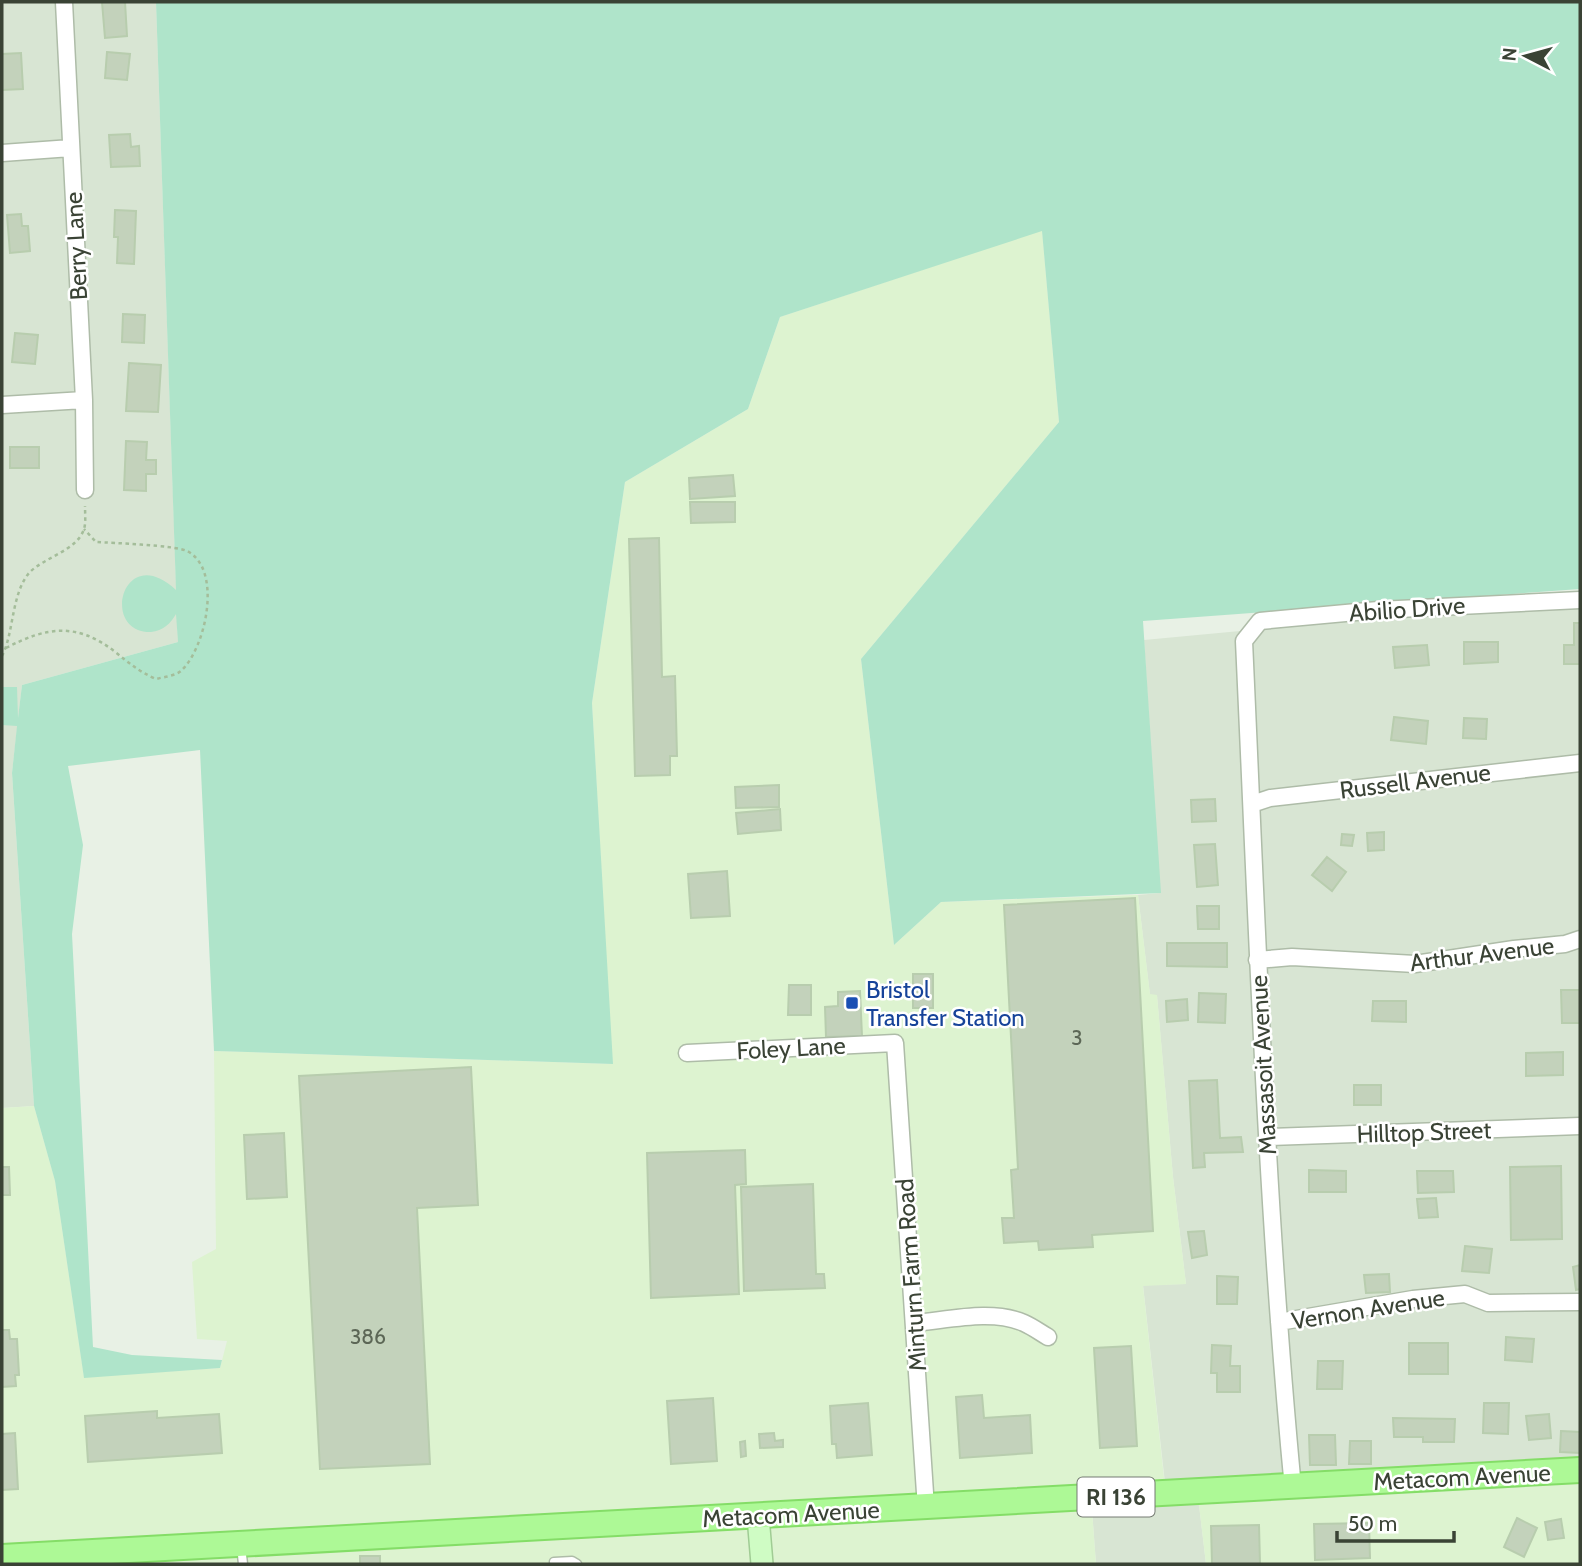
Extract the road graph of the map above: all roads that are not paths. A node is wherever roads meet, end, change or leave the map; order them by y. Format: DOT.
graph roads {
  1 [pos="64,2"];
  2 [pos="71,148"];
  3 [pos="2,153"];
  4 [pos="84,400"];
  5 [pos="2,405"];
  6 [pos="85,490"];
  7 [pos="1580,600"];
  8 [pos="1244,641"];
  9 [pos="1580,763"];
  10 [pos="1252,804"];
  11 [pos="1580,939"];
  12 [pos="1257,960"];
  13 [pos="895,1043"];
  14 [pos="687,1053"];
  15 [pos="1580,1126"];
  16 [pos="1268,1138"];
  17 [pos="1580,1302"];
  18 [pos="1279,1322"];
  19 [pos="915,1323"];
  20 [pos="1048,1338"];
  21 [pos="1580,1470"];
  22 [pos="1293,1488"];
  23 [pos="926,1508"];
  24 [pos="758,1516"];
  25 [pos="242,1554"];
  26 [pos="2,1558"];
  27 [pos="61,1559"];
  28 [pos="554,1562"];
  29 [pos="577,1564"];
  30 [pos="762,1564"];
  1 -- 2 [label="street, Berry Lane"];
  2 -- 3 [label="street"];
  2 -- 4 [label="street, Berry Lane"];
  4 -- 5 [label="street"];
  4 -- 6 [label="street, Berry Lane"];
  7 -- 8 [label="street, Abilio Drive"];
  8 -- 10 [label="street, Massasoit Avenue"];
  9 -- 10 [label="street, Russell Avenue"];
  10 -- 12 [label="street, Massasoit Avenue"];
  11 -- 12 [label="street, Arthur Avenue"];
  12 -- 16 [label="street, Massasoit Avenue"];
  13 -- 14 [label="street, Foley Lane"];
  13 -- 19 [label="street, Minturn Farm Road"];
  15 -- 16 [label="street, Hilltop Street"];
  16 -- 18 [label="street, Massasoit Avenue"];
  17 -- 18 [label="street, Vernon Avenue"];
  18 -- 22 [label="street, Massasoit Avenue"];
  19 -- 20 [label="street"];
  19 -- 23 [label="street, Minturn Farm Road"];
  21 -- 22 [label="main road, Metacom Avenue / RI 136"];
  22 -- 23 [label="main road, Metacom Avenue / RI 136"];
  23 -- 24 [label="main road, Metacom Avenue / RI 136"];
  24 -- 25 [label="main road, Metacom Avenue / RI 136"];
  24 -- 30 [label="street"];
  25 -- 27 [label="main road, Metacom Avenue / RI 136"];
  26 -- 27 [label="main road, Metacom Avenue / RI 136"];
  28 -- 29 [label="lane"];
}
